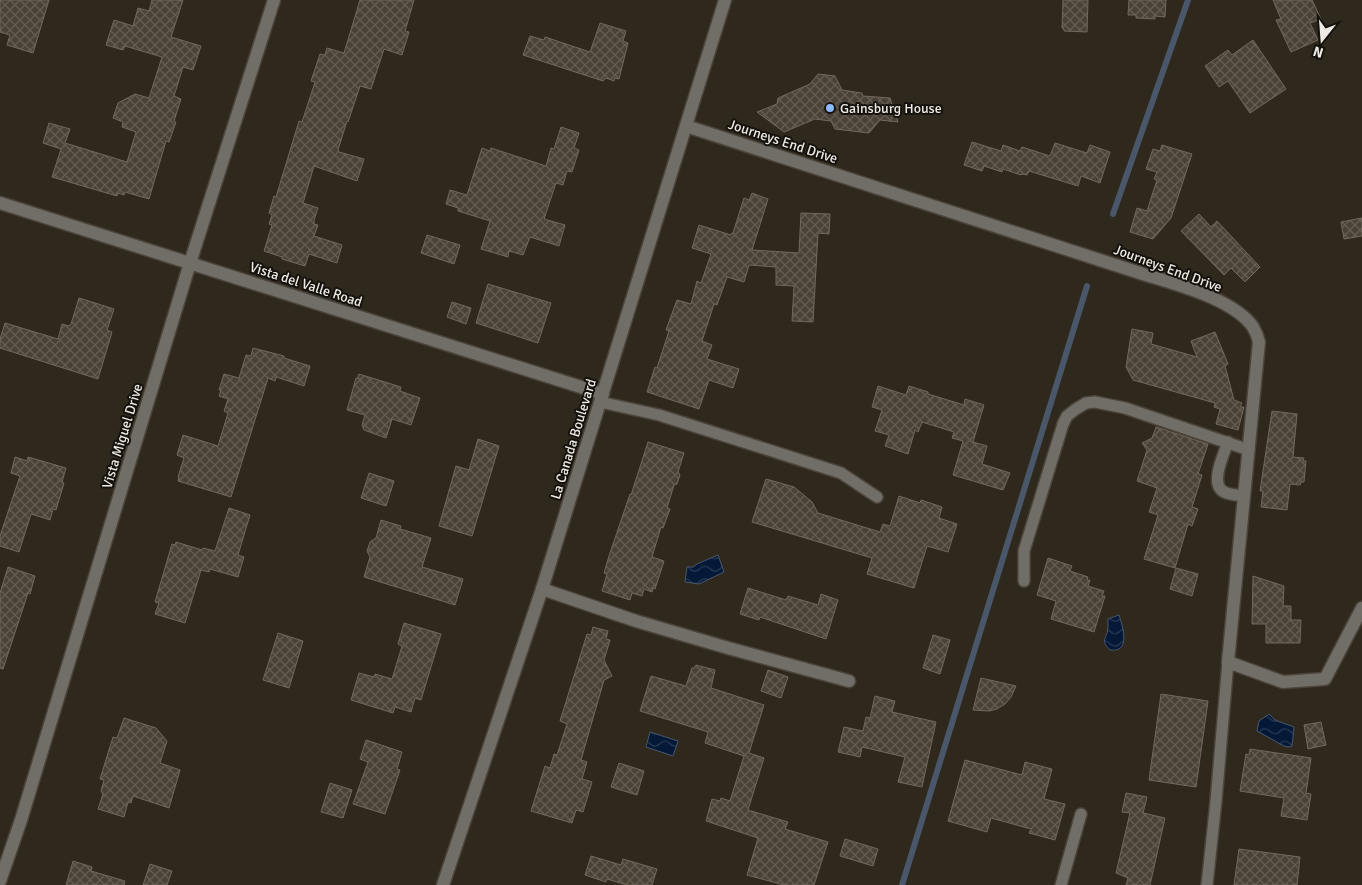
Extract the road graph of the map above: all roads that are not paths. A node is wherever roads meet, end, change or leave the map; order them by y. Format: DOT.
graph roads {
  1 [pos="274,0"];
  2 [pos="725,0"];
  3 [pos="686,126"];
  4 [pos="0,203"];
  5 [pos="190,263"];
  6 [pos="601,398"];
  7 [pos="1228,442"];
  8 [pos="1249,450"];
  9 [pos="1244,496"];
  10 [pos="877,497"];
  11 [pos="1024,581"];
  12 [pos="542,588"];
  13 [pos="1362,608"];
  14 [pos="1228,662"];
  15 [pos="849,681"];
  16 [pos="1081,814"];
  17 [pos="0,880"];
  18 [pos="443,885"];
  19 [pos="1061,885"];
  20 [pos="1207,885"];
  1 -- 5 [label="street, Vista Miguel Drive"];
  2 -- 3 [label="street, La Canada Boulevard"];
  3 -- 6 [label="street, La Canada Boulevard"];
  3 -- 8 [label="street, Journeys End Drive"];
  4 -- 5 [label="street, Vista del Valle Road"];
  5 -- 6 [label="street, Vista del Valle Road"];
  5 -- 17 [label="street, Vista Miguel Drive"];
  6 -- 10 [label="lane"];
  6 -- 12 [label="street, La Canada Boulevard"];
  7 -- 8 [label="lane"];
  7 -- 9 [label="lane"];
  7 -- 11 [label="lane"];
  8 -- 9 [label="street, Journeys End Drive"];
  9 -- 14 [label="street, Journeys End Drive"];
  12 -- 15 [label="street"];
  12 -- 18 [label="street, La Canada Boulevard"];
  13 -- 14 [label="street"];
  14 -- 20 [label="lane"];
  16 -- 19 [label="lane"];
}
